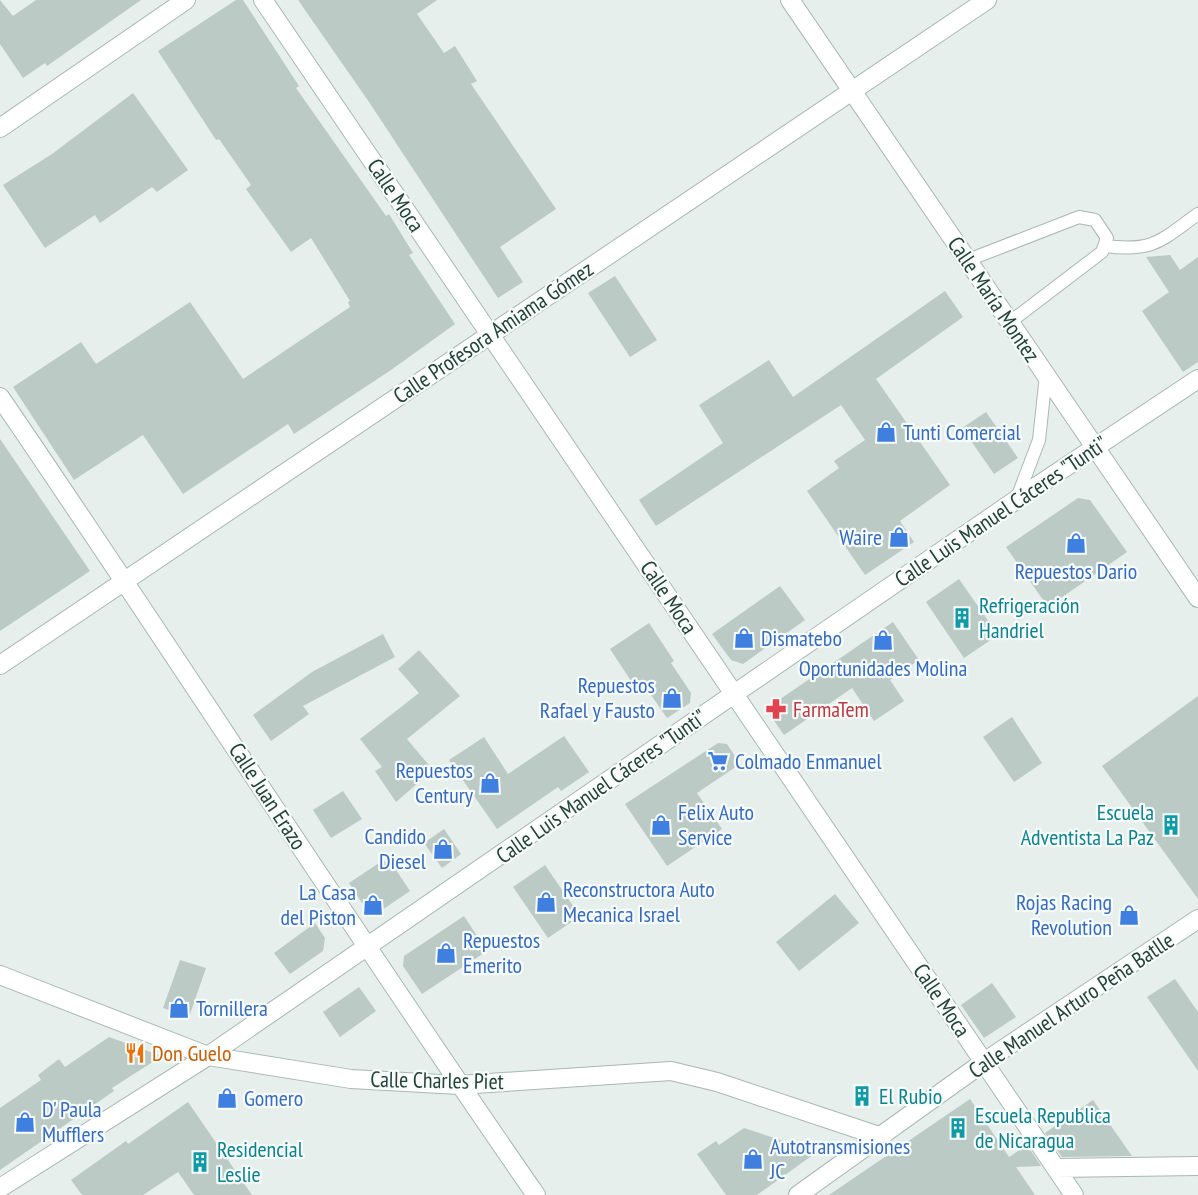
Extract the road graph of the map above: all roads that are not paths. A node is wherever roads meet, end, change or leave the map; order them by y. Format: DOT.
graph roads {
  1 [pos="186,0"];
  2 [pos="263,0"];
  3 [pos="790,0"];
  4 [pos="987,0"];
  5 [pos="852,90"];
  6 [pos="0,128"];
  7 [pos="1198,214"];
  8 [pos="1105,246"];
  9 [pos="968,260"];
  10 [pos="1010,322"];
  11 [pos="490,335"];
  12 [pos="1046,375"];
  13 [pos="1198,379"];
  14 [pos="0,398"];
  15 [pos="1095,446"];
  16 [pos="1016,500"];
  17 [pos="125,580"];
  18 [pos="1198,598"];
  19 [pos="0,665"];
  20 [pos="734,693"];
  21 [pos="1198,919"];
  22 [pos="367,948"];
  23 [pos="0,975"];
  24 [pos="208,1056"];
  25 [pos="984,1062"];
  26 [pos="459,1085"];
  27 [pos="882,1137"];
  28 [pos="1198,1166"];
  29 [pos="1056,1168"];
  30 [pos="0,1188"];
  31 [pos="536,1195"];
  32 [pos="798,1195"];
  33 [pos="1074,1195"];
  1 -- 6 [label="street"];
  2 -- 11 [label="street, Calle Moca"];
  3 -- 5 [label="street, Calle María Montez"];
  4 -- 5 [label="street, Calle Profesora Amiama Gómez"];
  5 -- 9 [label="street, Calle María Montez"];
  5 -- 11 [label="street, Calle Profesora Amiama Gómez"];
  7 -- 8 [label="lane"];
  8 -- 9 [label="lane"];
  8 -- 10 [label="lane"];
  9 -- 10 [label="street, Calle María Montez"];
  10 -- 12 [label="street, Calle María Montez"];
  11 -- 17 [label="street, Calle Profesora Amiama Gómez"];
  11 -- 20 [label="street, Calle Moca"];
  12 -- 15 [label="street, Calle María Montez"];
  12 -- 16 [label="lane"];
  13 -- 15 [label="street, Calle Luis Manuel Cáceres \"Tunti\""];
  14 -- 17 [label="street, Calle Juan Erazo"];
  15 -- 16 [label="street, Calle Luis Manuel Cáceres \"Tunti\""];
  15 -- 18 [label="street, Calle María Montez"];
  16 -- 20 [label="street, Calle Luis Manuel Cáceres \"Tunti\""];
  17 -- 19 [label="street, Calle Profesora Amiama Gómez"];
  17 -- 22 [label="street, Calle Juan Erazo"];
  20 -- 22 [label="street, Calle Luis Manuel Cáceres \"Tunti\""];
  20 -- 25 [label="street, Calle Moca"];
  21 -- 25 [label="street, Calle Manuel Arturo Peña Batlle"];
  22 -- 24 [label="street, Calle Luis Manuel Cáceres \"Tunti\""];
  22 -- 26 [label="street, Calle Juan Erazo"];
  23 -- 24 [label="street, Calle Charles Piet"];
  24 -- 26 [label="street, Calle Charles Piet"];
  24 -- 30 [label="street, Calle Luis Manuel Cáceres \"Tunti\""];
  25 -- 27 [label="street, Calle Manuel Arturo Peña Batlle"];
  25 -- 29 [label="street, Calle Moca"];
  26 -- 27 [label="street, Calle Charles Piet"];
  26 -- 31 [label="street, Calle Juan Erazo"];
  27 -- 32 [label="street, Calle Manuel Arturo Peña Batlle"];
  28 -- 29 [label="street"];
  29 -- 33 [label="street, Calle Moca"];
}
